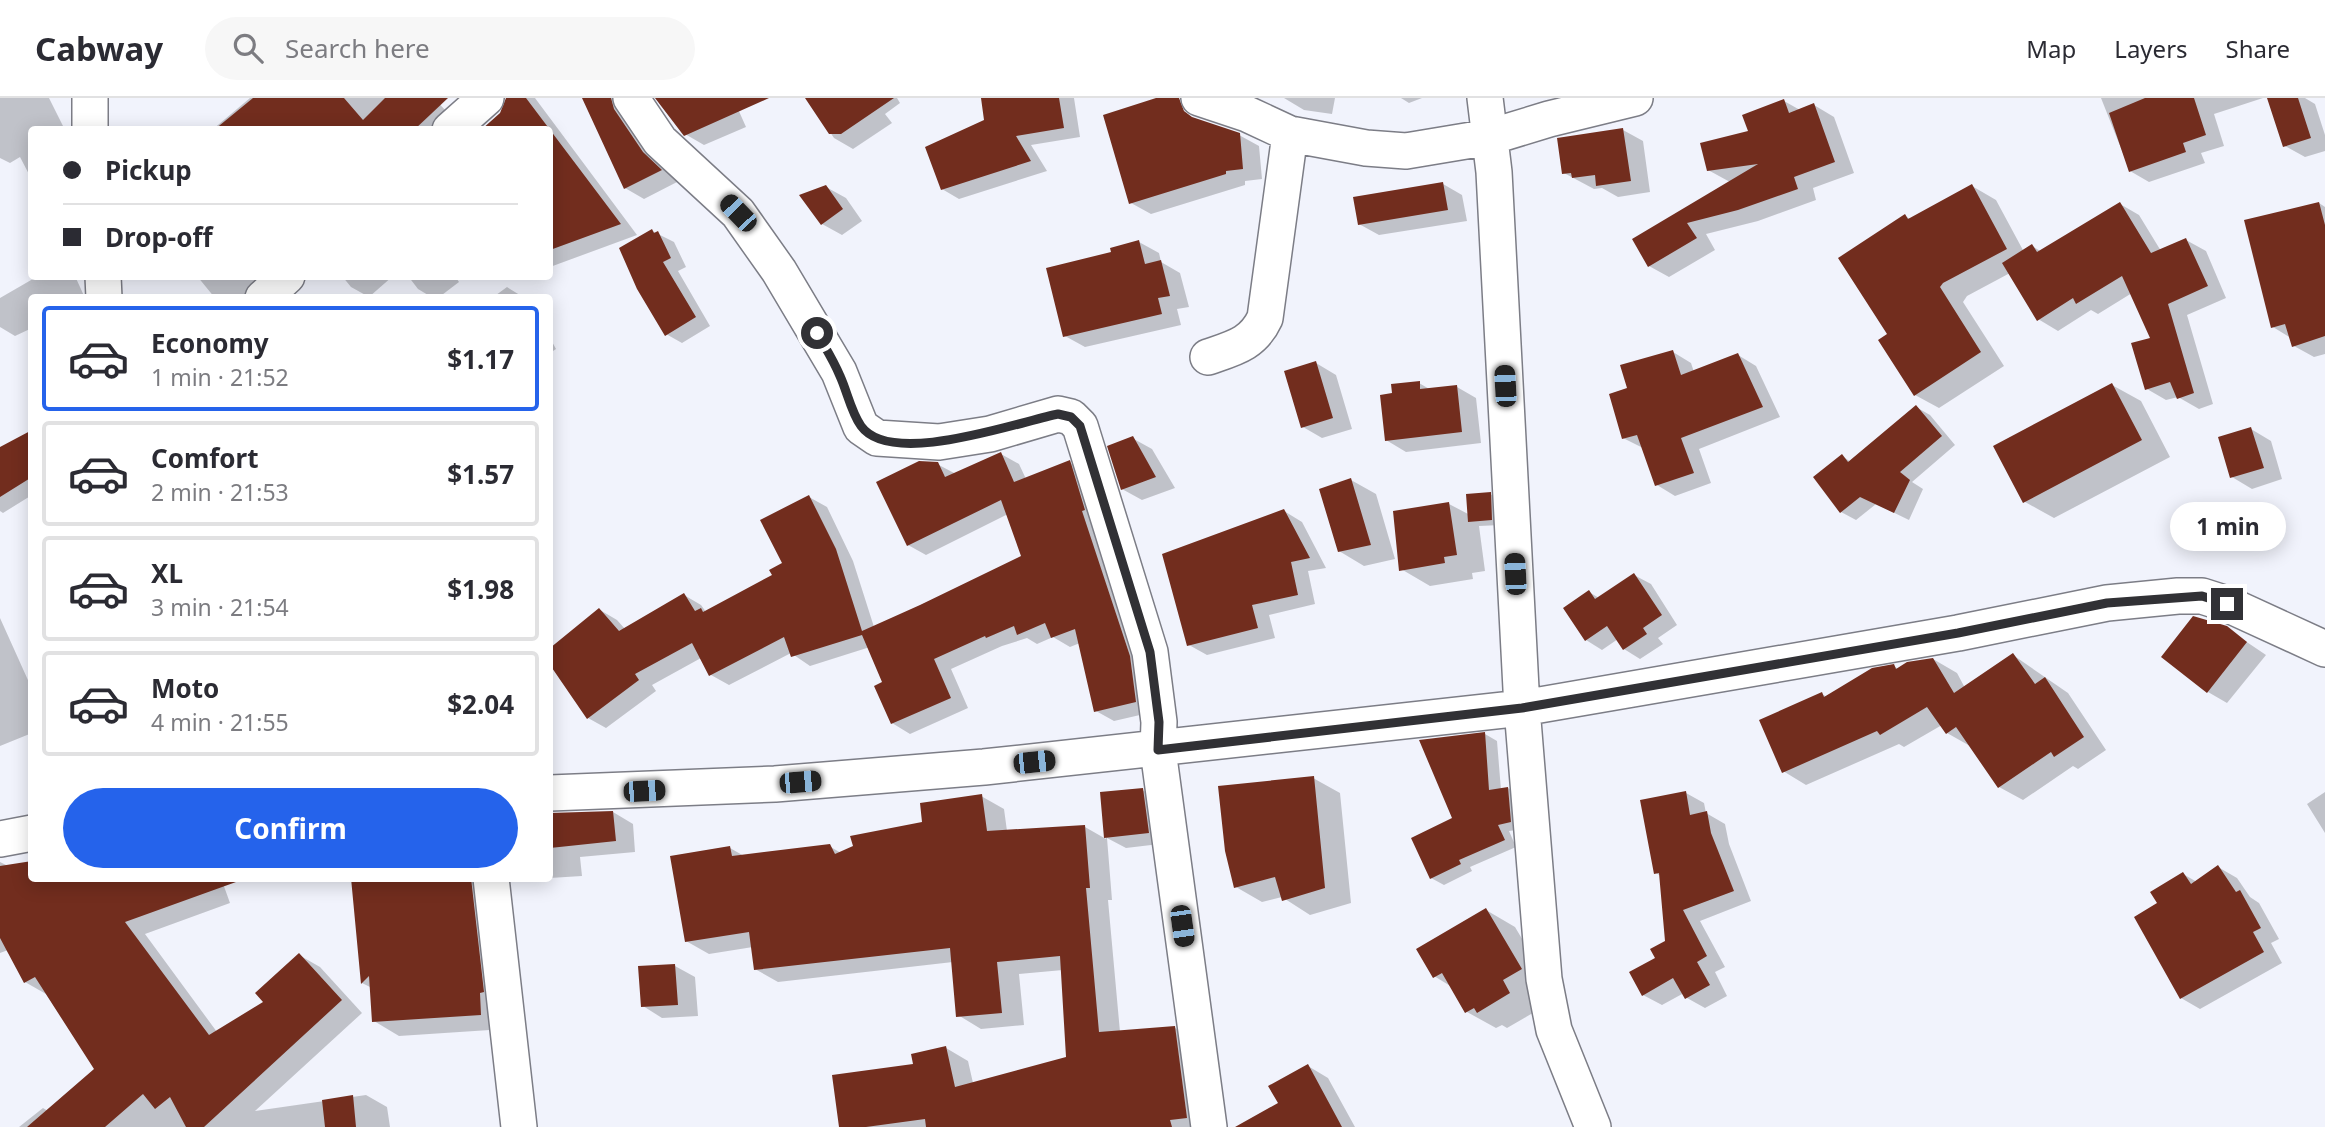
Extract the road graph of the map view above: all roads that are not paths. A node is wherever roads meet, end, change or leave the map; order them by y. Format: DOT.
graph roads {
  1 [pos="90,98"];
  2 [pos="486,98"];
  3 [pos="631,98"];
  4 [pos="1199,98"];
  5 [pos="1485,98"];
  6 [pos="1635,98"];
  7 [pos="1246,106"];
  8 [pos="90,126"];
  9 [pos="454,126"];
  10 [pos="1290,134"];
  11 [pos="1490,138"];
  12 [pos="283,280"];
  13 [pos="267,294"];
  14 [pos="1208,357"];
  15 [pos="2325,649"];
  16 [pos="1522,708"];
  17 [pos="1158,750"];
  18 [pos="553,793"];
  19 [pos="28,834"];
  20 [pos="0,839"];
  21 [pos="491,882"];
  22 [pos="519,1127"];
  23 [pos="1209,1127"];
  24 [pos="1593,1127"];
  1 -- 8 [label="street"];
  2 -- 9 [label="street"];
  3 -- 17 [label="street"];
  4 -- 7 [label="street"];
  5 -- 11 [label="street"];
  6 -- 11 [label="street"];
  7 -- 10 [label="street"];
  10 -- 11 [label="street"];
  10 -- 14 [label="street"];
  11 -- 16 [label="street"];
  12 -- 13 [label="street"];
  15 -- 16 [label="street"];
  16 -- 17 [label="street"];
  16 -- 24 [label="street"];
  17 -- 18 [label="street"];
  17 -- 23 [label="street"];
  19 -- 20 [label="street"];
  21 -- 22 [label="street"];
}
